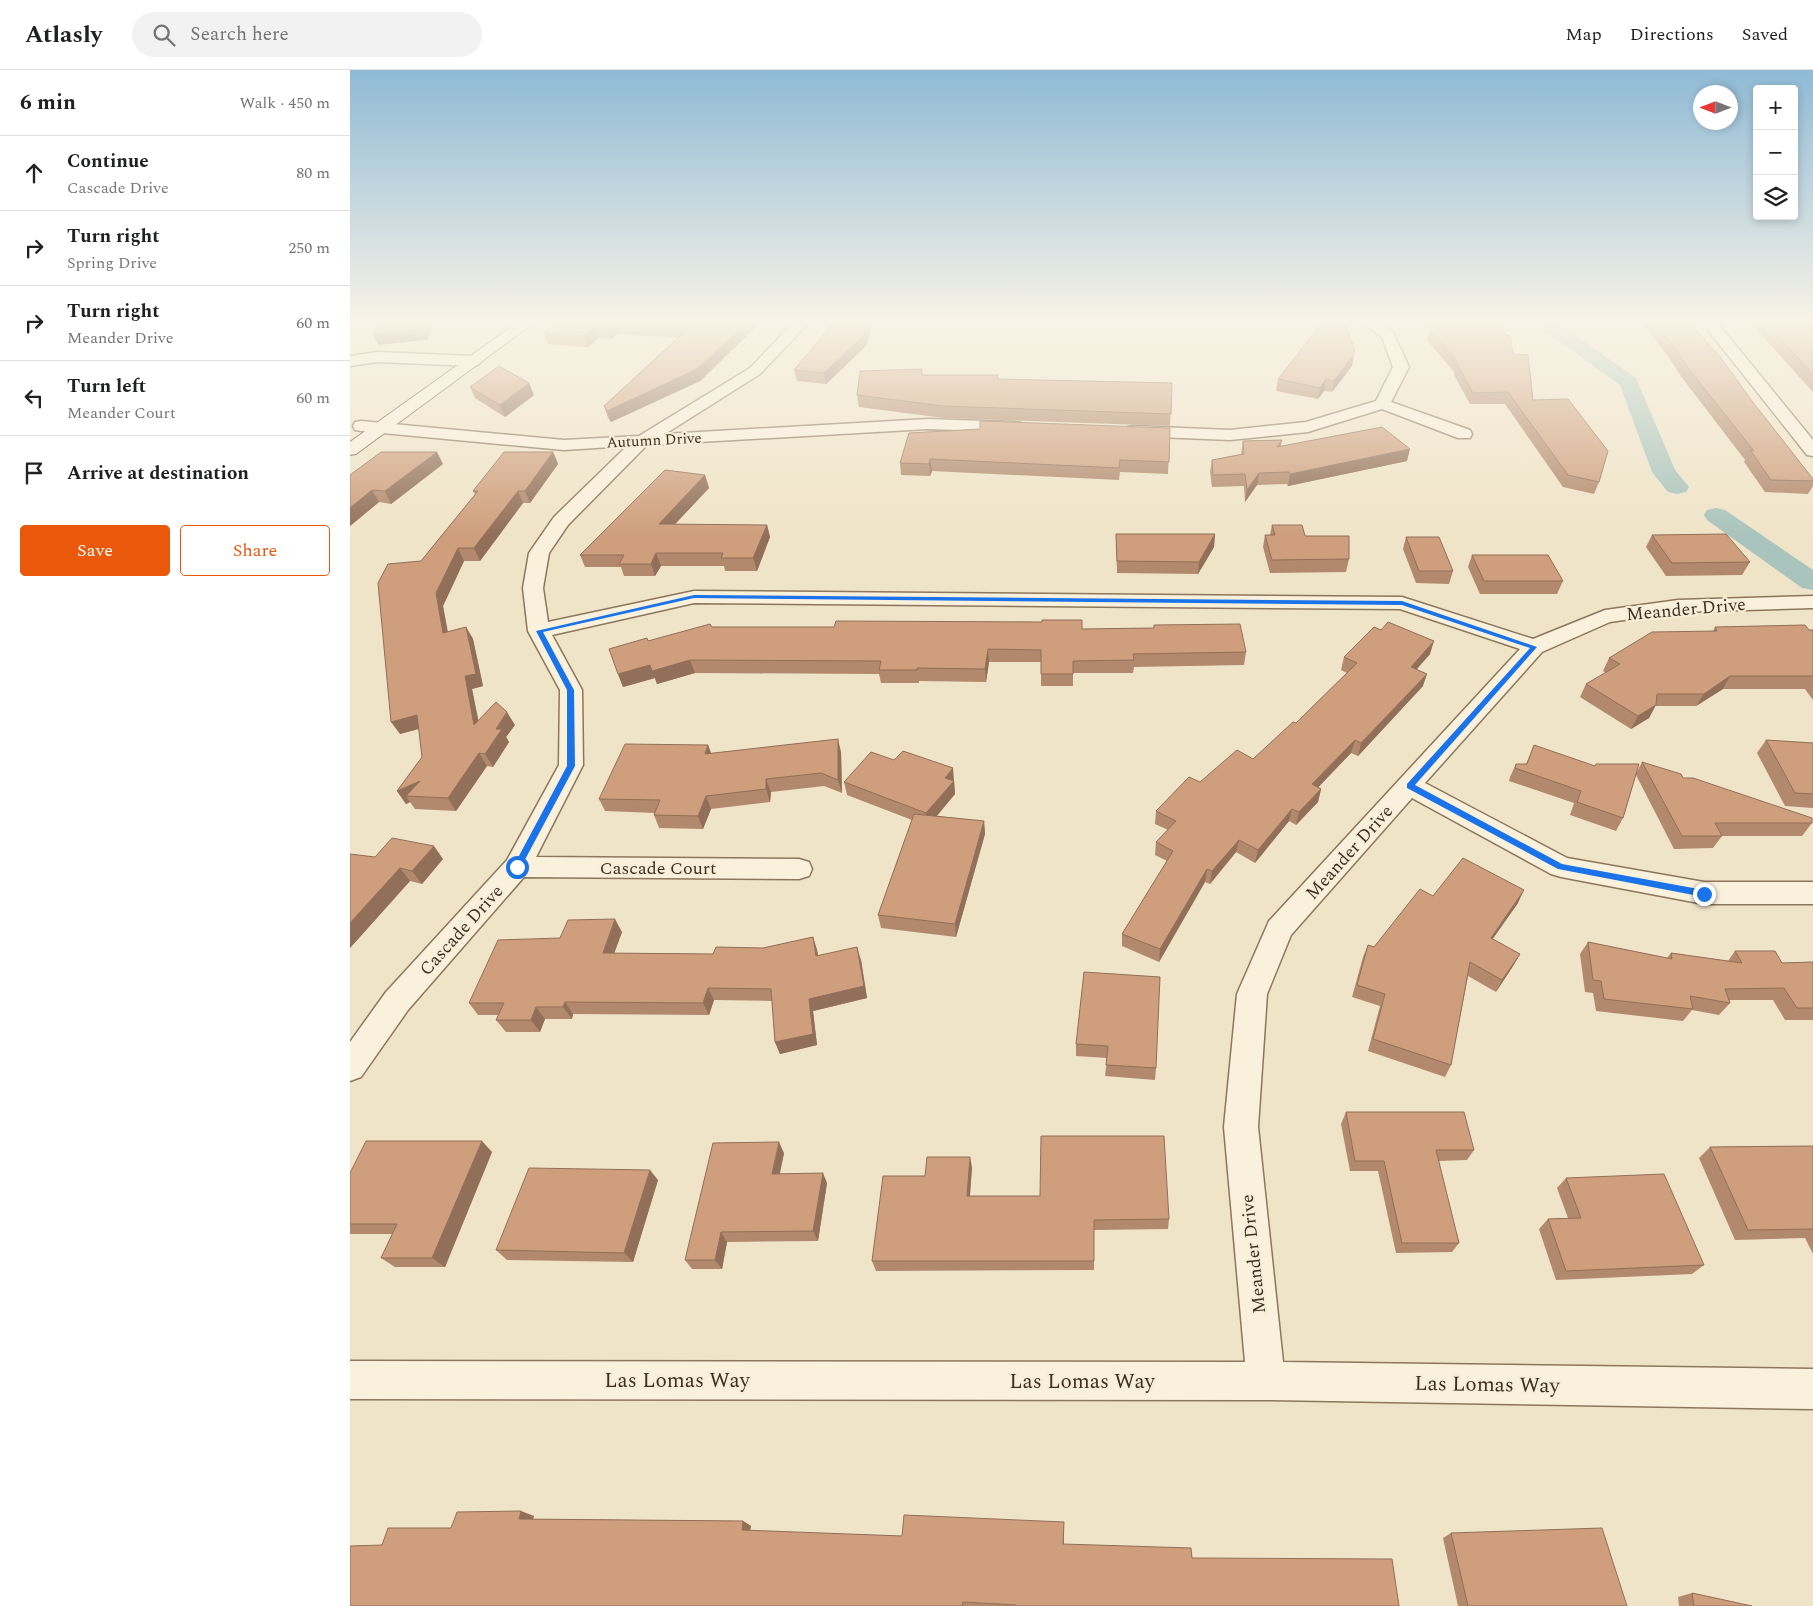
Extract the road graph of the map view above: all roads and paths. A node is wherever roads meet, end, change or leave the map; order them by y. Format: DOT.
graph roads {
  1 [pos="408,392"];
  2 [pos="432,392"];
  3 [pos="722,392"];
  4 [pos="1388,392"];
  5 [pos="1767,392"];
  6 [pos="1382,404"];
  7 [pos="382,428"];
  8 [pos="1036,428"];
  9 [pos="356,429"];
  10 [pos="1113,430"];
  11 [pos="1464,434"];
  12 [pos="642,441"];
  13 [pos="1810,444"];
  14 [pos="350,450"];
  15 [pos="1813,602"];
  16 [pos="539,631"];
  17 [pos="1534,647"];
  18 [pos="1410,786"];
  19 [pos="517,867"];
  20 [pos="798,869"];
  21 [pos="1813,894"];
  22 [pos="350,1067"];
  23 [pos="350,1380"];
  24 [pos="1266,1381"];
  25 [pos="1813,1389"];
  1 -- 9 [label="street"];
  2 -- 7 [label="street"];
  3 -- 12 [label="street, Cascade Drive"];
  4 -- 6 [label="street"];
  5 -- 13 [label="street"];
  6 -- 10 [label="street"];
  6 -- 11 [label="street"];
  7 -- 9 [label="street, Autumn Drive"];
  7 -- 12 [label="street, Autumn Drive"];
  7 -- 14 [label="street"];
  8 -- 12 [label="street, Autumn Drive"];
  12 -- 16 [label="street, Cascade Drive"];
  15 -- 17 [label="street, Meander Drive"];
  16 -- 17 [label="street"];
  16 -- 19 [label="street, Cascade Drive"];
  17 -- 18 [label="street, Meander Drive"];
  18 -- 21 [label="street"];
  18 -- 24 [label="street, Meander Drive"];
  19 -- 20 [label="street, Cascade Court"];
  19 -- 22 [label="street, Cascade Drive"];
  23 -- 24 [label="street, Las Lomas Way"];
  24 -- 25 [label="street, Las Lomas Way"];
}
